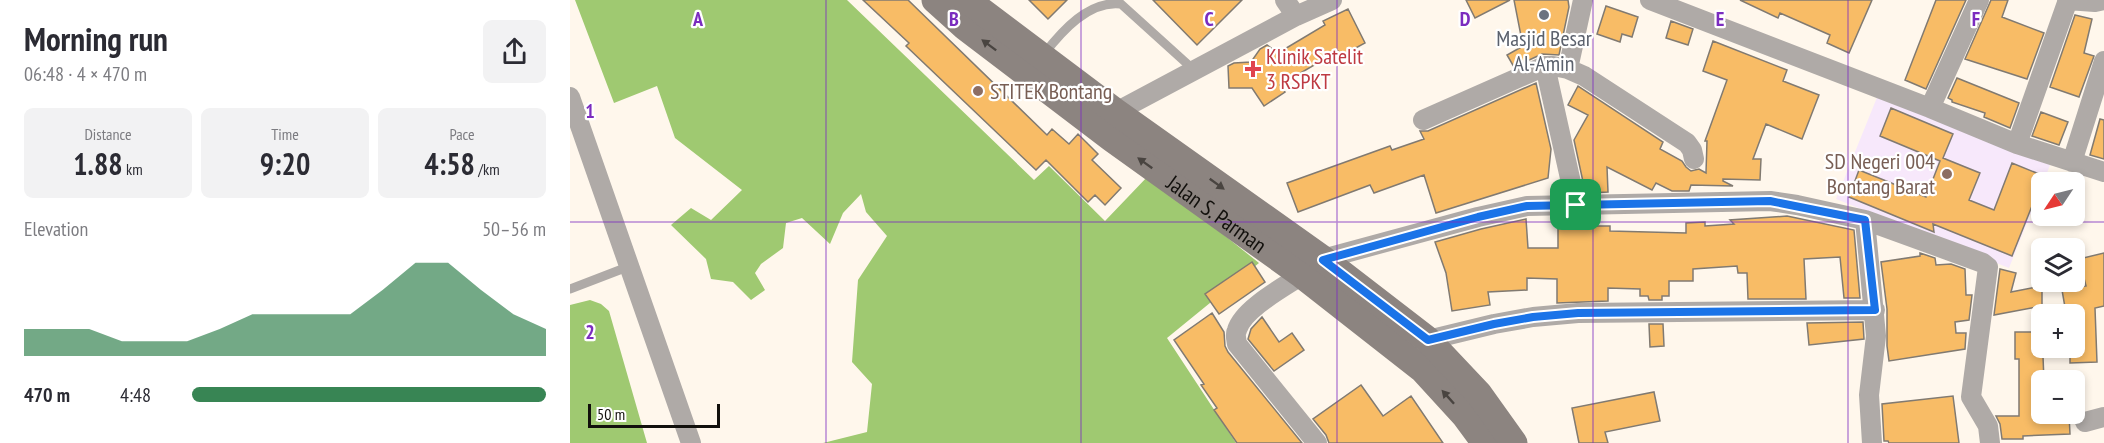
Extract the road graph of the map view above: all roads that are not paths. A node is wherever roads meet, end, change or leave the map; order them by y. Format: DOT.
graph roads {
  1 [pos="935,0"];
  2 [pos="967,0"];
  3 [pos="1332,0"];
  4 [pos="1583,0"];
  5 [pos="1650,0"];
  6 [pos="1979,0"];
  7 [pos="2067,0"];
  8 [pos="2104,0"];
  9 [pos="1290,8"];
  10 [pos="1042,57"];
  11 [pos="2104,61"];
  12 [pos="1545,66"];
  13 [pos="1568,69"];
  14 [pos="1194,70"];
  15 [pos="570,97"];
  16 [pos="1930,108"];
  17 [pos="1116,112"];
  18 [pos="1423,120"];
  19 [pos="2017,144"];
  20 [pos="1694,159"];
  21 [pos="2072,162"];
  22 [pos="2104,172"];
  23 [pos="1576,205"];
  24 [pos="1865,220"];
  25 [pos="630,266"];
  26 [pos="1312,267"];
  27 [pos="570,290"];
  28 [pos="1875,310"];
  29 [pos="1428,340"];
  30 [pos="691,443"];
  31 [pos="1317,443"];
  32 [pos="1485,443"];
  33 [pos="1514,443"];
  34 [pos="1872,443"];
  35 [pos="1990,443"];
  26 -- 1 [label="main road, Jalan S. Parman, one-way"];
  2 -- 10 [label="main road, Jalan S. Parman"];
  3 -- 9 [label="street"];
  4 -- 13 [label="street"];
  5 -- 16 [label="street"];
  6 -- 16 [label="street"];
  7 -- 8 [label="street"];
  7 -- 19 [label="street"];
  9 -- 14 [label="street"];
  10 -- 14 [label="lane"];
  10 -- 17 [label="main road, Jalan S. Parman"];
  11 -- 21 [label="street"];
  12 -- 13 [label="street"];
  12 -- 18 [label="street"];
  12 -- 23 [label="street"];
  13 -- 20 [label="street"];
  14 -- 17 [label="street"];
  15 -- 25 [label="street"];
  16 -- 19 [label="street"];
  17 -- 26 [label="main road, Jalan S. Parman, one-way"];
  19 -- 21 [label="street"];
  21 -- 22 [label="street"];
  23 -- 24 [label="street"];
  23 -- 26 [label="street"];
  24 -- 28 [label="street"];
  24 -- 35 [label="street"];
  25 -- 27 [label="lane"];
  25 -- 30 [label="street"];
  26 -- 29 [label="main road, Jalan S. Parman"];
  26 -- 31 [label="street"];
  32 -- 26 [label="main road, Jalan S. Parman, one-way"];
  28 -- 29 [label="street"];
  28 -- 34 [label="street"];
  29 -- 33 [label="main road, Jalan S. Parman"];
}
